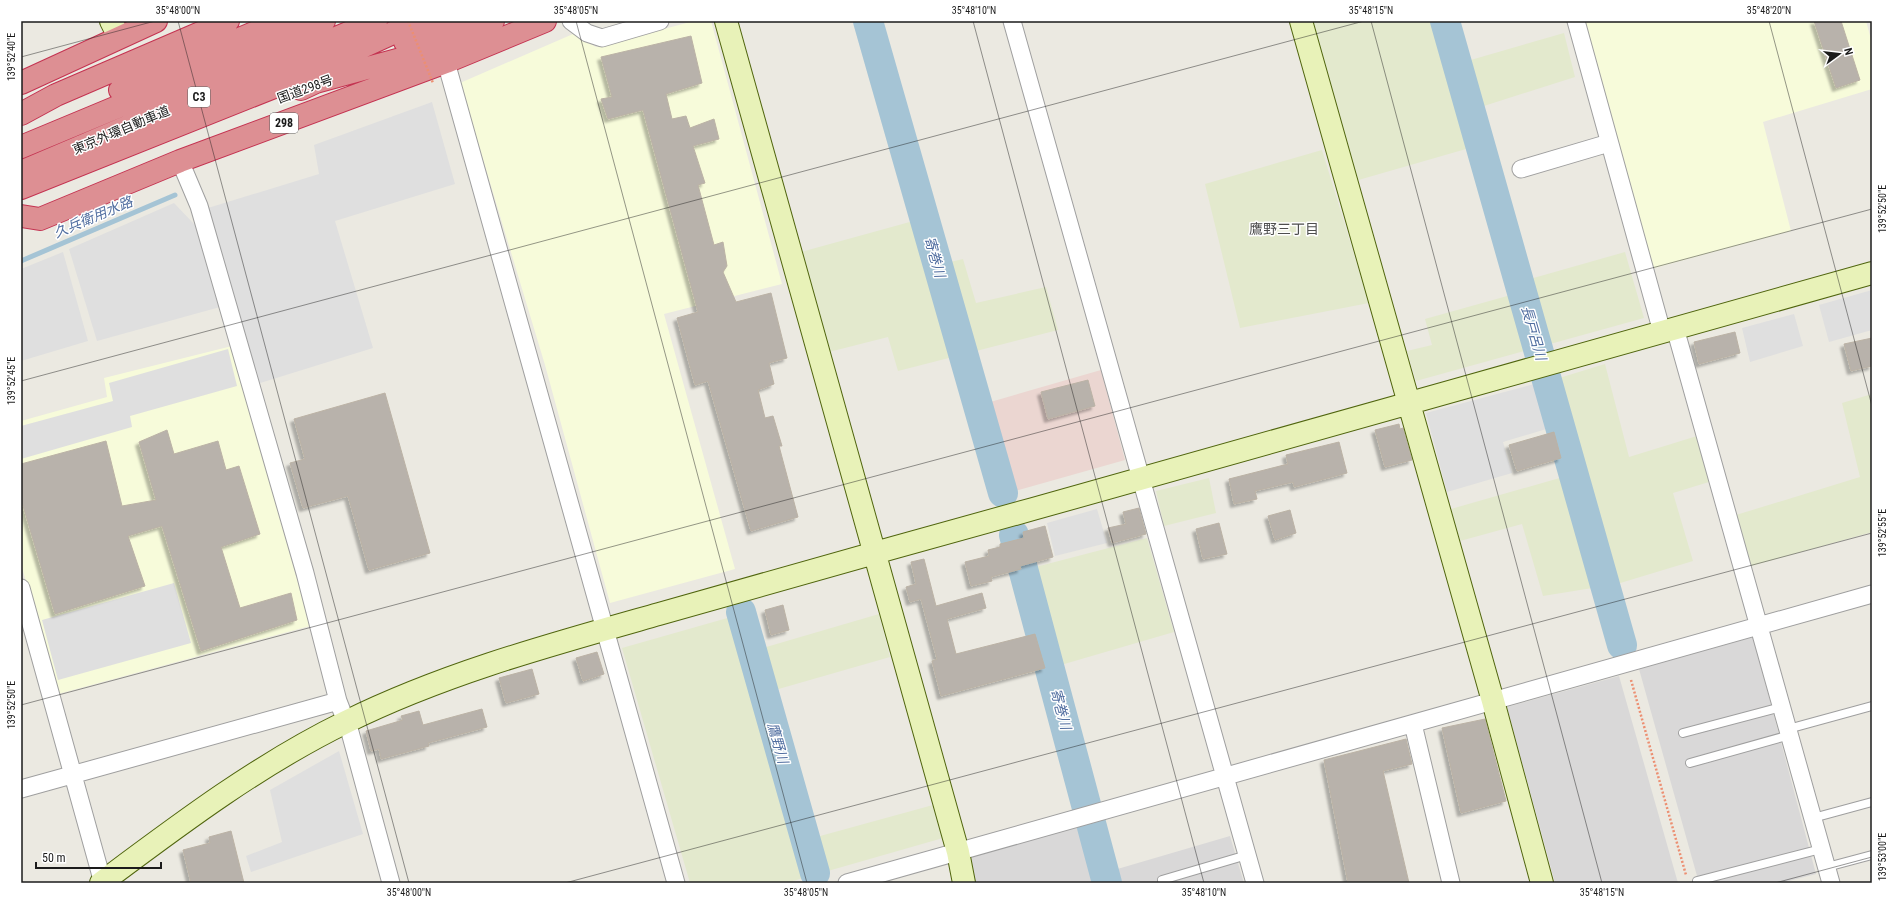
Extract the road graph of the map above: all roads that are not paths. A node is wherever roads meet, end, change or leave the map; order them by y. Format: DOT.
graph roads {
  1 [pos="156,21"];
  2 [pos="228,21"];
  3 [pos="282,21"];
  4 [pos="324,21"];
  5 [pos="376,21"];
  6 [pos="493,21"];
  7 [pos="545,21"];
  8 [pos="571,21"];
  9 [pos="660,21"];
  10 [pos="726,21"];
  11 [pos="1012,21"];
  12 [pos="1301,21"];
  13 [pos="1576,21"];
  14 [pos="436,23"];
  15 [pos="115,29"];
  16 [pos="446,62"];
  17 [pos="316,82"];
  18 [pos="21,83"];
  19 [pos="21,114"];
  20 [pos="21,132"];
  21 [pos="1609,143"];
  22 [pos="21,146"];
  23 [pos="116,150"];
  24 [pos="180,161"];
  25 [pos="1521,169"];
  26 [pos="21,172"];
  27 [pos="21,188"];
  28 [pos="21,216"];
  29 [pos="1872,273"];
  30 [pos="1668,330"];
  31 [pos="1409,403"];
  32 [pos="1141,478"];
  33 [pos="875,552"];
  34 [pos="21,588"];
  35 [pos="1872,594"];
  36 [pos="1759,626"];
  37 [pos="605,630"];
  38 [pos="338,701"];
  39 [pos="1494,701"];
  40 [pos="1872,706"];
  41 [pos="1781,707"];
  42 [pos="347,721"];
  43 [pos="1413,724"];
  44 [pos="1789,732"];
  45 [pos="1683,733"];
  46 [pos="1690,763"];
  47 [pos="74,774"];
  48 [pos="1225,776"];
  49 [pos="21,789"];
  50 [pos="1872,802"];
  51 [pos="1813,818"];
  52 [pos="1821,849"];
  53 [pos="958,852"];
  54 [pos="1247,855"];
  55 [pos="1872,855"];
  56 [pos="1827,867"];
  57 [pos="1162,880"];
  58 [pos="1698,881"];
  59 [pos="103,883"];
  60 [pos="391,883"];
  61 [pos="676,883"];
  62 [pos="847,883"];
  63 [pos="964,883"];
  64 [pos="1255,883"];
  65 [pos="1451,883"];
  66 [pos="1542,883"];
  67 [pos="1831,883"];
  1 -- 15 [label="highway"];
  2 -- 19 [label="highway"];
  3 -- 20 [label="highway"];
  4 -- 22 [label="highway, 東京外環自動車道 / C3"];
  5 -- 26 [label="highway, 東京外環自動車道 / C3"];
  6 -- 17 [label="highway, 国道298号 / 298"];
  7 -- 16 [label="highway, 298"];
  8 -- 9 [label="street"];
  10 -- 33 [label="street"];
  11 -- 32 [label="street"];
  12 -- 31 [label="street"];
  13 -- 21 [label="street"];
  14 -- 17 [label="highway"];
  14 -- 23 [label="highway, 国道298号 / 298"];
  15 -- 18 [label="highway"];
  16 -- 24 [label="highway, 298"];
  16 -- 37 [label="street"];
  17 -- 23 [label="highway, 国道298号 / 298"];
  21 -- 25 [label="street"];
  21 -- 30 [label="street"];
  23 -- 27 [label="highway, 国道298号 / 298"];
  24 -- 28 [label="highway, 298"];
  24 -- 38 [label="street"];
  29 -- 30 [label="street"];
  30 -- 31 [label="street"];
  30 -- 36 [label="street"];
  31 -- 32 [label="street"];
  31 -- 39 [label="street"];
  32 -- 33 [label="street"];
  32 -- 48 [label="street"];
  33 -- 37 [label="street"];
  33 -- 53 [label="street"];
  34 -- 47 [label="street"];
  35 -- 36 [label="street"];
  36 -- 39 [label="street"];
  36 -- 41 [label="street"];
  37 -- 42 [label="street"];
  37 -- 61 [label="street"];
  38 -- 42 [label="street"];
  38 -- 47 [label="street"];
  39 -- 43 [label="street"];
  39 -- 66 [label="street"];
  40 -- 44 [label="lane"];
  41 -- 44 [label="street"];
  41 -- 45 [label="lane"];
  42 -- 59 [label="street"];
  42 -- 60 [label="street"];
  43 -- 48 [label="street"];
  43 -- 65 [label="street"];
  44 -- 46 [label="lane"];
  44 -- 51 [label="street"];
  47 -- 49 [label="street"];
  47 -- 59 [label="street"];
  48 -- 53 [label="street"];
  48 -- 54 [label="street"];
  50 -- 51 [label="lane"];
  51 -- 52 [label="street"];
  52 -- 56 [label="street"];
  52 -- 58 [label="lane"];
  53 -- 62 [label="street"];
  53 -- 63 [label="street"];
  54 -- 57 [label="lane"];
  54 -- 64 [label="street"];
  55 -- 56 [label="lane"];
  56 -- 67 [label="street"];
}
